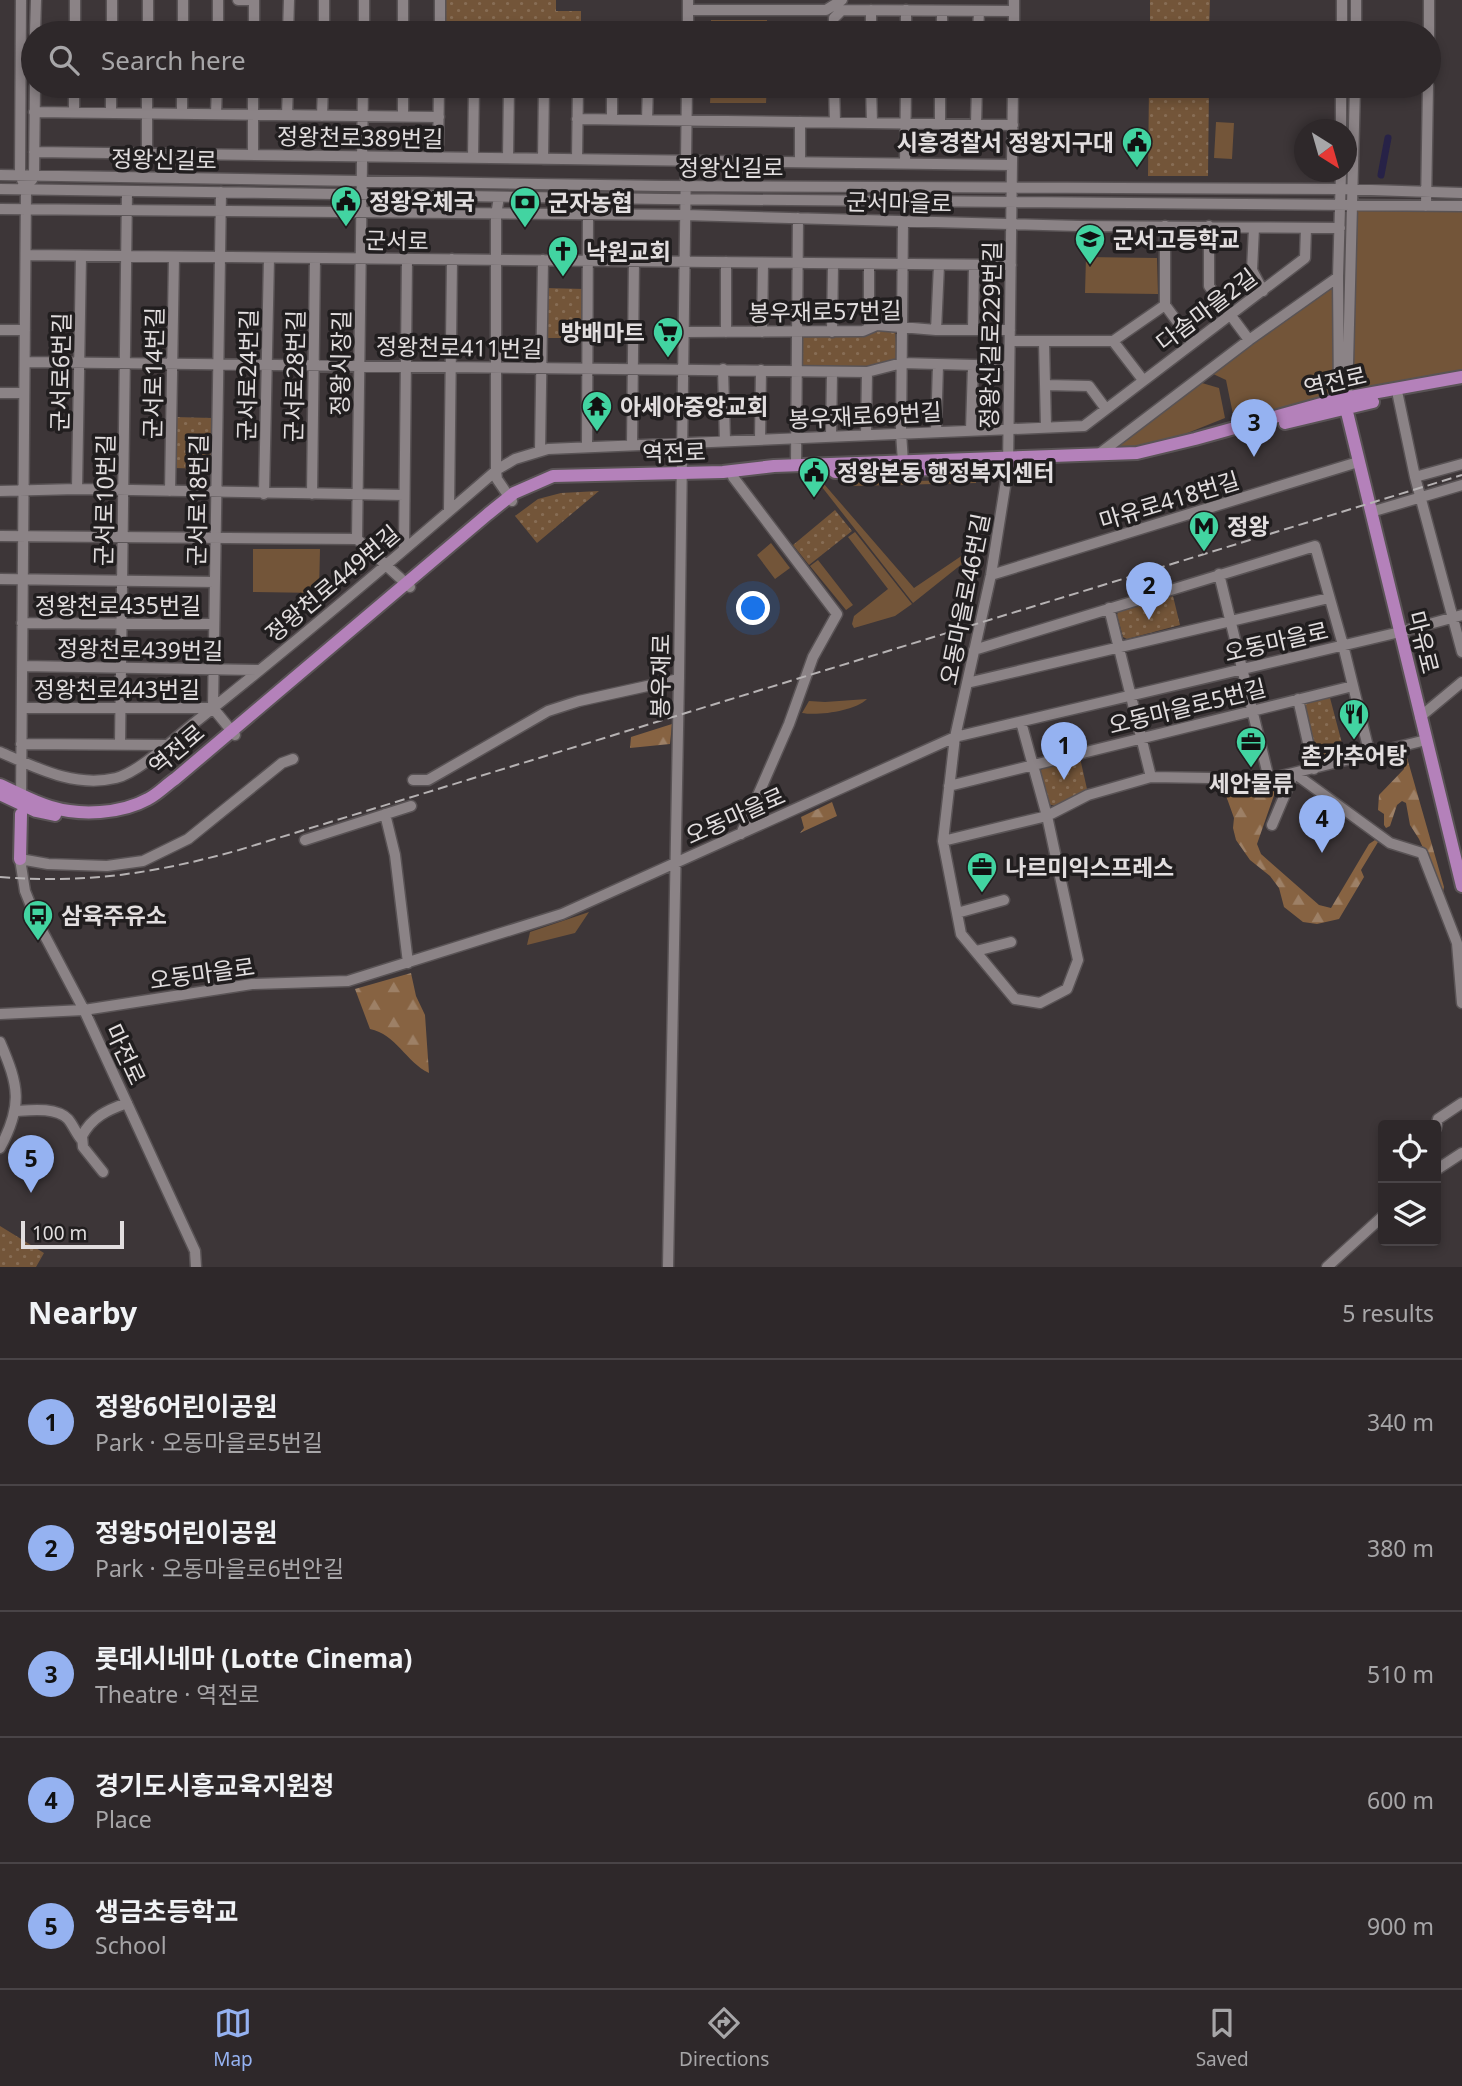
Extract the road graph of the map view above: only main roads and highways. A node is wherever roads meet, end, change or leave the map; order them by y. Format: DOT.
graph roads {
  1 [pos="1462,377"];
  2 [pos="1462,383"];
  3 [pos="1345,402"];
  4 [pos="1007,463"];
  5 [pos="682,476"];
  6 [pos="0,785"];
  7 [pos="0,794"];
  8 [pos="21,804"];
  9 [pos="20,859"];
  10 [pos="1462,886"];
  1 -- 3 [label="main road, 역전로"];
  2 -- 3 [label="main road, 역전로"];
  3 -- 4 [label="main road, 역전로"];
  3 -- 4 [label="main road, 역전로"];
  3 -- 10 [label="main road, 마유로"];
  4 -- 5 [label="main road, 역전로"];
  4 -- 5 [label="main road, 역전로"];
  5 -- 8 [label="main road, 역전로"];
  6 -- 8 [label="main road, 역전로"];
  7 -- 8 [label="main road, 역전로"];
  8 -- 9 [label="main road"];
}
